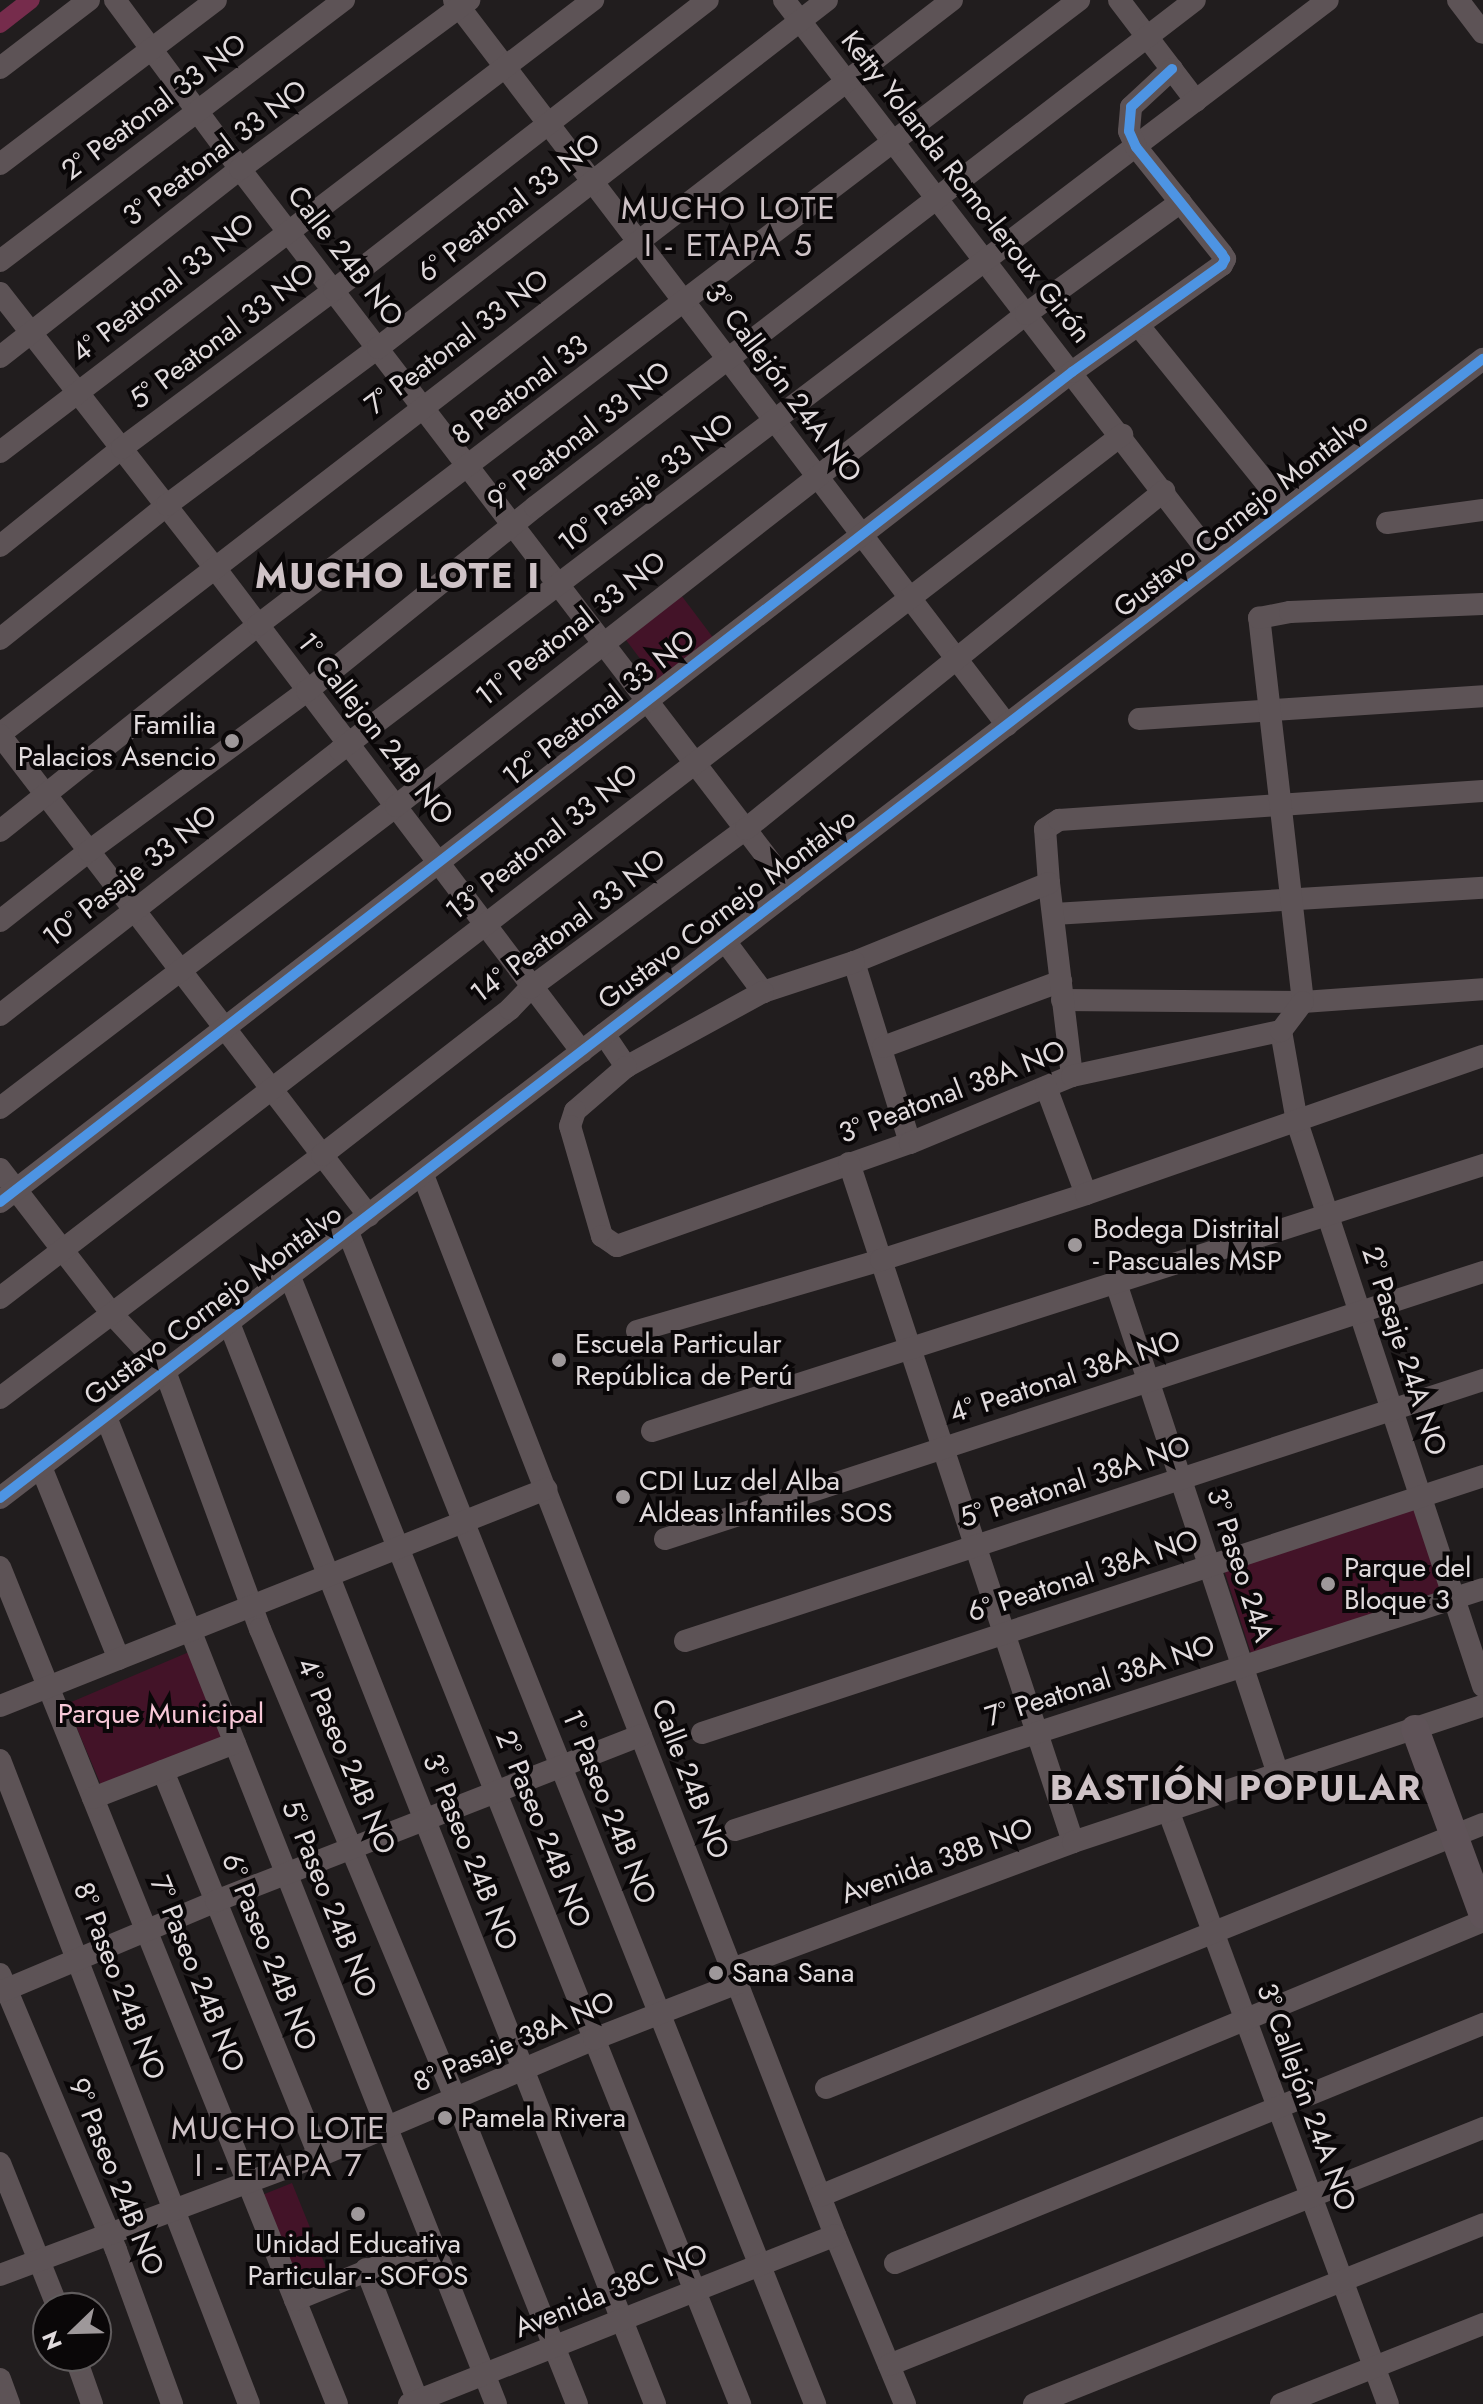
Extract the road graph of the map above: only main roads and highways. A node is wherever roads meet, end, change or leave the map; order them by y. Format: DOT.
graph roads {
  1 [pos="1415,1729"];
  2 [pos="1483,1915"];
  1 -- 2 [label="main road"];
}
